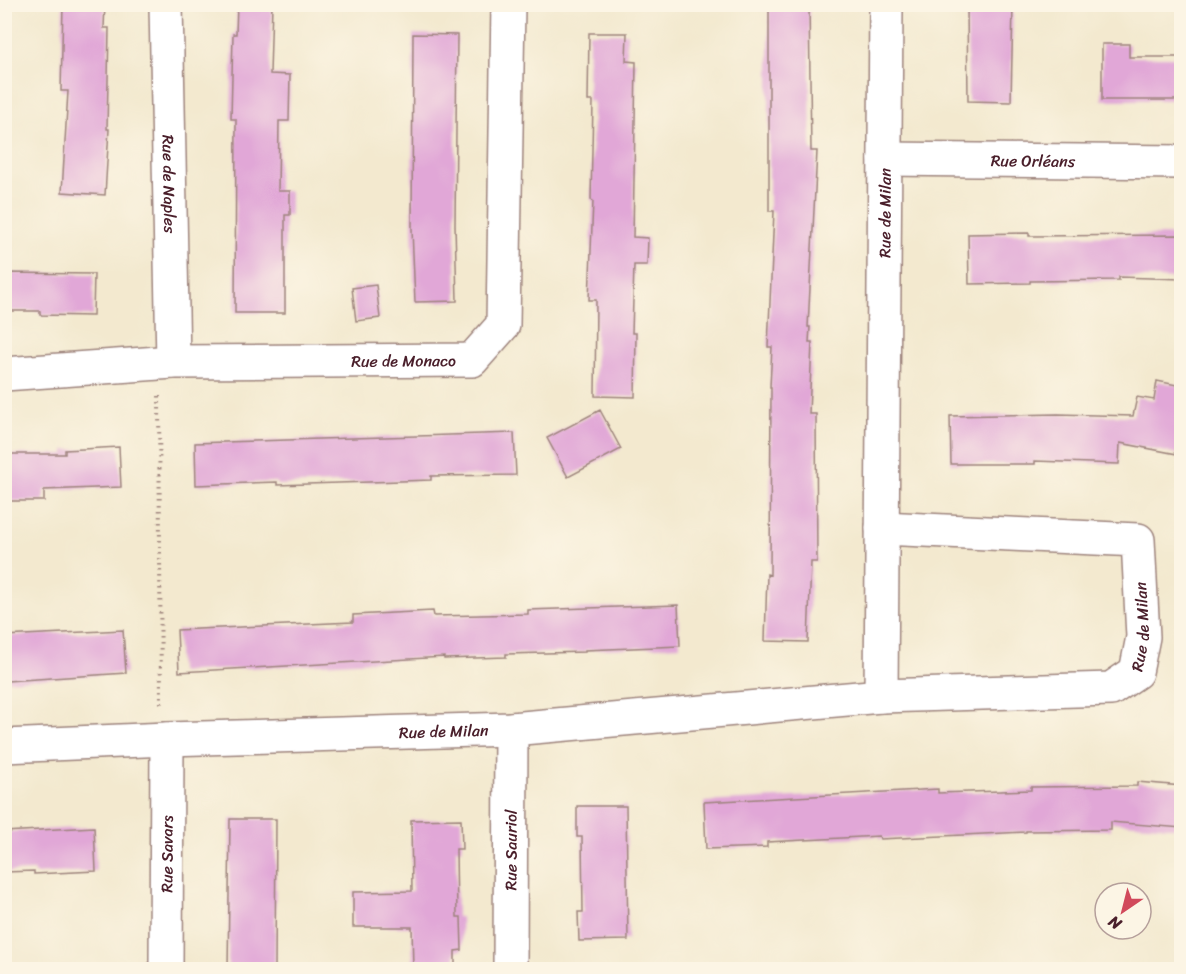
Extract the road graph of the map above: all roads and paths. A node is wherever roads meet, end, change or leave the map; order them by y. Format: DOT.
graph roads {
  1 [pos="166,4"];
  2 [pos="508,4"];
  3 [pos="886,4"];
  4 [pos="885,159"];
  5 [pos="1182,162"];
  6 [pos="4,374"];
  7 [pos="166,376"];
  8 [pos="882,528"];
  9 [pos="881,696"];
  10 [pos="165,727"];
  11 [pos="511,729"];
  12 [pos="4,746"];
  13 [pos="166,969"];
  14 [pos="510,969"];
  1 -- 7 [label="street, Rue de Naples"];
  2 -- 7 [label="street, Rue de Monaco"];
  3 -- 4 [label="street, Rue de Milan"];
  4 -- 5 [label="street, Rue Orléans"];
  4 -- 8 [label="street, Rue de Milan"];
  6 -- 7 [label="street, Rue de Monaco"];
  7 -- 10 [label="path"];
  8 -- 9 [label="street, Rue de Milan"];
  8 -- 9 [label="street, Rue de Milan"];
  9 -- 11 [label="street, Rue de Milan"];
  10 -- 11 [label="street, Rue de Milan"];
  10 -- 12 [label="street, Rue de Milan"];
  10 -- 13 [label="street, Rue Savars"];
  11 -- 14 [label="street, Rue Sauriol"];
}
